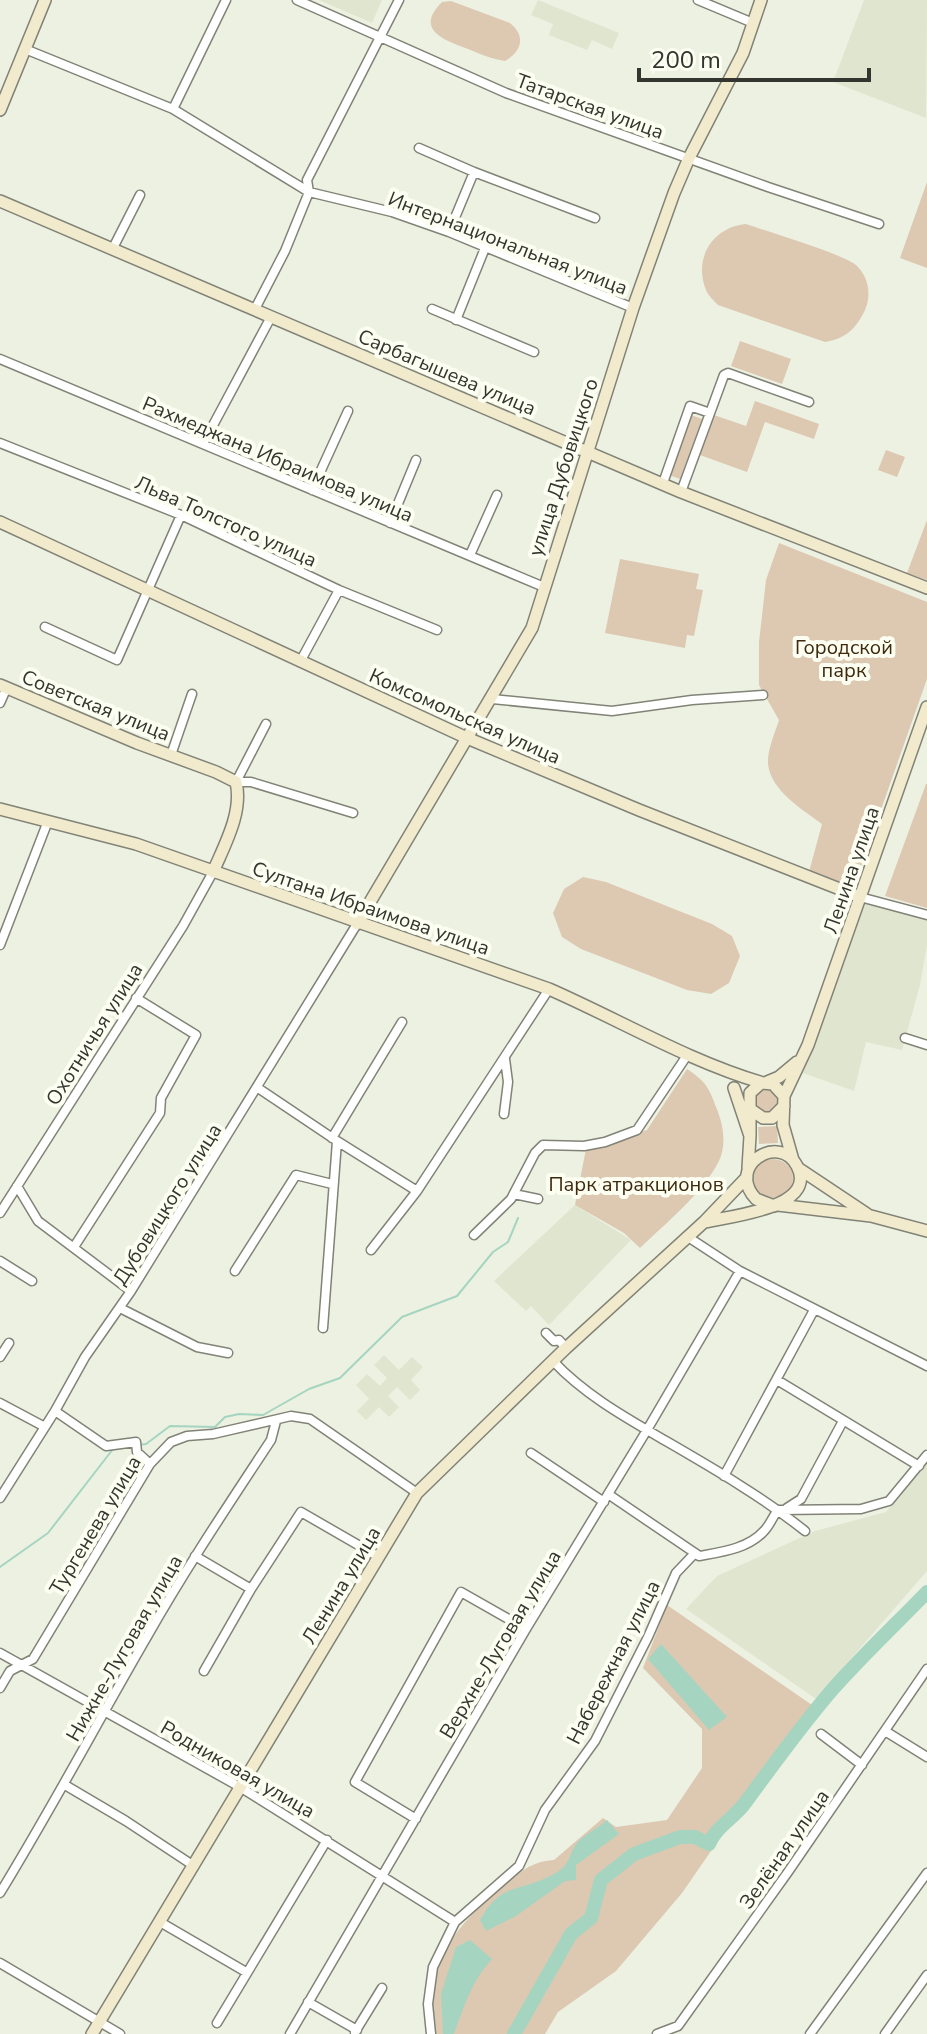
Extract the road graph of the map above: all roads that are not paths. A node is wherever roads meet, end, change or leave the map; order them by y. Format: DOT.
graph roads {
  1 [pos="45,0"];
  2 [pos="226,0"];
  3 [pos="297,0"];
  4 [pos="399,0"];
  5 [pos="698,0"];
  6 [pos="761,0"];
  7 [pos="753,23"];
  8 [pos="381,37"];
  9 [pos="25,49"];
  10 [pos="173,109"];
  11 [pos="0,110"];
  12 [pos="419,148"];
  13 [pos="689,158"];
  14 [pos="474,172"];
  15 [pos="309,192"];
  16 [pos="140,195"];
  17 [pos="0,201"];
  18 [pos="595,218"];
  19 [pos="879,224"];
  20 [pos="449,232"];
  21 [pos="113,248"];
  22 [pos="485,248"];
  23 [pos="633,308"];
  24 [pos="255,309"];
  25 [pos="432,309"];
  26 [pos="271,317"];
  27 [pos="456,320"];
  28 [pos="534,352"];
  29 [pos="0,359"];
  30 [pos="809,402"];
  31 [pos="348,411"];
  32 [pos="710,413"];
  33 [pos="0,443"];
  34 [pos="203,444"];
  35 [pos="587,452"];
  36 [pos="416,460"];
  37 [pos="663,483"];
  38 [pos="312,490"];
  39 [pos="681,492"];
  40 [pos="497,495"];
  41 [pos="181,515"];
  42 [pos="0,522"];
  43 [pos="390,523"];
  44 [pos="470,555"];
  45 [pos="544,587"];
  46 [pos="927,588"];
  47 [pos="339,590"];
  48 [pos="146,591"];
  49 [pos="45,627"];
  50 [pos="437,630"];
  51 [pos="300,662"];
  52 [pos="4,686"];
  53 [pos="192,694"];
  54 [pos="763,695"];
  55 [pos="492,699"];
  56 [pos="0,703"];
  57 [pos="927,707"];
  58 [pos="266,724"];
  59 [pos="467,738"];
  60 [pos="171,755"];
  61 [pos="236,782"];
  62 [pos="0,809"];
  63 [pos="353,813"];
  64 [pos="48,821"];
  65 [pos="213,872"];
  66 [pos="860,897"];
  67 [pos="927,915"];
  68 [pos="357,924"];
  69 [pos="0,945"];
  70 [pos="549,989"];
  71 [pos="136,998"];
  72 [pos="402,1022"];
  73 [pos="905,1038"];
  74 [pos="808,1045"];
  75 [pos="927,1045"];
  76 [pos="506,1054"];
  77 [pos="688,1054"];
  78 [pos="719,1070"];
  79 [pos="741,1077"];
  80 [pos="779,1077"];
  81 [pos="765,1083"];
  82 [pos="258,1088"];
  83 [pos="734,1088"];
  84 [pos="784,1101"];
  85 [pos="749,1107"];
  86 [pos="504,1114"];
  87 [pos="750,1136"];
  88 [pos="335,1139"];
  89 [pos="750,1154"];
  90 [pos="796,1164"];
  91 [pos="747,1174"];
  92 [pos="332,1184"];
  93 [pos="17,1186"];
  94 [pos="417,1191"];
  95 [pos="514,1194"];
  96 [pos="538,1199"];
  97 [pos="776,1205"];
  98 [pos="717,1209"];
  99 [pos="0,1213"];
  100 [pos="871,1216"];
  101 [pos="704,1222"];
  102 [pos="927,1231"];
  103 [pos="474,1235"];
  104 [pos="688,1237"];
  105 [pos="74,1247"];
  106 [pos="371,1250"];
  107 [pos="0,1261"];
  108 [pos="235,1271"];
  109 [pos="740,1271"];
  110 [pos="32,1281"];
  111 [pos="131,1291"];
  112 [pos="120,1308"];
  113 [pos="814,1310"];
  114 [pos="323,1328"];
  115 [pos="546,1333"];
  116 [pos="9,1343"];
  117 [pos="566,1348"];
  118 [pos="228,1353"];
  119 [pos="0,1357"];
  120 [pos="553,1361"];
  121 [pos="927,1366"];
  122 [pos="777,1380"];
  123 [pos="0,1403"];
  124 [pos="55,1411"];
  125 [pos="276,1421"];
  126 [pos="843,1421"];
  127 [pos="45,1427"];
  128 [pos="647,1430"];
  129 [pos="531,1453"];
  130 [pos="927,1455"];
  131 [pos="150,1464"];
  132 [pos="919,1466"];
  133 [pos="724,1476"];
  134 [pos="417,1493"];
  135 [pos="0,1498"];
  136 [pos="606,1498"];
  137 [pos="778,1510"];
  138 [pos="805,1531"];
  139 [pos="695,1553"];
  140 [pos="195,1556"];
  141 [pos="379,1557"];
  142 [pos="251,1589"];
  143 [pos="526,1629"];
  144 [pos="0,1653"];
  145 [pos="22,1665"];
  146 [pos="927,1669"];
  147 [pos="204,1671"];
  148 [pos="0,1688"];
  149 [pos="105,1712"];
  150 [pos="885,1731"];
  151 [pos="821,1734"];
  152 [pos="927,1757"];
  153 [pos="862,1765"];
  154 [pos="65,1785"];
  155 [pos="240,1787"];
  156 [pos="416,1819"];
  157 [pos="327,1840"];
  158 [pos="194,1866"];
  159 [pos="927,1873"];
  160 [pos="383,1878"];
  161 [pos="0,1893"];
  162 [pos="160,1922"];
  163 [pos="455,1922"];
  164 [pos="0,1963"];
  165 [pos="246,1972"];
  166 [pos="927,1975"];
  167 [pos="382,1988"];
  168 [pos="308,2002"];
  169 [pos="99,2021"];
  170 [pos="217,2023"];
  171 [pos="678,2026"];
  172 [pos="356,2032"];
  173 [pos="92,2034"];
  174 [pos="120,2034"];
  175 [pos="290,2034"];
  176 [pos="431,2034"];
  177 [pos="657,2034"];
  178 [pos="687,2034"];
  179 [pos="810,2034"];
  180 [pos="885,2034"];
  1 -- 9 [label="main road"];
  2 -- 10 [label="street"];
  3 -- 8 [label="street, Татарская улица"];
  4 -- 8 [label="street"];
  5 -- 7 [label="street"];
  6 -- 7 [label="main road, улица Дубовицкого"];
  7 -- 13 [label="main road, улица Дубовицкого"];
  8 -- 13 [label="street, Татарская улица"];
  8 -- 15 [label="street"];
  9 -- 10 [label="street, Интернациональная улица"];
  9 -- 11 [label="main road"];
  10 -- 15 [label="street, Интернациональная улица"];
  12 -- 14 [label="street"];
  13 -- 19 [label="street, Татарская улица"];
  13 -- 23 [label="main road, улица Дубовицкого"];
  14 -- 18 [label="street"];
  14 -- 20 [label="street"];
  15 -- 20 [label="street, Интернациональная улица"];
  15 -- 24 [label="street"];
  16 -- 21 [label="street"];
  17 -- 21 [label="main road, Сарбагышева улица"];
  20 -- 22 [label="street, Интернациональная улица"];
  21 -- 24 [label="main road, Сарбагышева улица"];
  22 -- 23 [label="street, Интернациональная улица"];
  22 -- 27 [label="street"];
  23 -- 35 [label="main road, улица Дубовицкого"];
  24 -- 26 [label="main road, Сарбагышева улица"];
  25 -- 27 [label="street"];
  26 -- 34 [label="street"];
  26 -- 35 [label="main road, Сарбагышева улица"];
  27 -- 28 [label="street"];
  29 -- 34 [label="street, Рахмеджана Ибраимова улица"];
  30 -- 32 [label="street"];
  31 -- 38 [label="street"];
  32 -- 37 [label="street"];
  32 -- 39 [label="street"];
  33 -- 41 [label="street, Льва Толстого улица"];
  34 -- 38 [label="street, Рахмеджана Ибраимова улица"];
  35 -- 37 [label="main road, Сарбагышева улица"];
  35 -- 45 [label="main road, улица Дубовицкого"];
  36 -- 43 [label="street"];
  37 -- 39 [label="main road, Сарбагышева улица"];
  38 -- 43 [label="street, Рахмеджана Ибраимова улица"];
  39 -- 46 [label="main road, Сарбагышева улица"];
  40 -- 44 [label="street"];
  41 -- 47 [label="street, Льва Толстого улица"];
  41 -- 48 [label="street"];
  42 -- 48 [label="main road, Комсомольская улица"];
  43 -- 44 [label="street, Рахмеджана Ибраимова улица"];
  44 -- 45 [label="street, Рахмеджана Ибраимова улица"];
  45 -- 55 [label="main road, улица Дубовицкого"];
  47 -- 50 [label="street, Льва Толстого улица"];
  47 -- 51 [label="street"];
  48 -- 49 [label="street"];
  48 -- 51 [label="main road, Комсомольская улица"];
  51 -- 59 [label="main road, Комсомольская улица"];
  52 -- 56 [label="street, Советская улица"];
  52 -- 60 [label="main road, Советская улица"];
  53 -- 60 [label="street, Советская улица"];
  54 -- 55 [label="street"];
  55 -- 59 [label="main road, улица Дубовицкого"];
  57 -- 66 [label="main road, Ленина улица"];
  58 -- 61 [label="street"];
  59 -- 66 [label="main road, Комсомольская улица"];
  59 -- 68 [label="main road, улица Дубовицкого"];
  60 -- 61 [label="main road, Советская улица"];
  61 -- 63 [label="street, Советская улица"];
  61 -- 65 [label="main road"];
  62 -- 64 [label="main road, Султана Ибраимова улица"];
  64 -- 65 [label="main road, Султана Ибраимова улица"];
  64 -- 69 [label="street"];
  65 -- 68 [label="main road, Султана Ибраимова улица"];
  65 -- 71 [label="street, Охотничья улица"];
  66 -- 67 [label="street, Комсомольская улица"];
  66 -- 74 [label="main road, Ленина улица"];
  68 -- 70 [label="main road, Султана Ибраимова улица"];
  68 -- 82 [label="street, Дубовицкого улица"];
  70 -- 76 [label="street"];
  70 -- 77 [label="main road, Султана Ибраимова улица"];
  71 -- 93 [label="street, Охотничья улица"];
  71 -- 105 [label="street"];
  72 -- 88 [label="street"];
  73 -- 75 [label="street"];
  74 -- 80 [label="main road"];
  74 -- 84 [label="main road, Ленина улица"];
  76 -- 86 [label="street"];
  76 -- 94 [label="street"];
  77 -- 78 [label="main road, Султана Ибраимова улица"];
  77 -- 95 [label="street"];
  78 -- 79 [label="main road"];
  78 -- 83 [label="main road"];
  79 -- 80 [label="main road"];
  79 -- 81 [label="main road"];
  80 -- 81 [label="main road"];
  81 -- 84 [label="main road"];
  81 -- 85 [label="main road"];
  82 -- 88 [label="street"];
  82 -- 111 [label="street, Дубовицкого улица"];
  83 -- 85 [label="main road"];
  83 -- 87 [label="main road"];
  84 -- 85 [label="main road"];
  84 -- 90 [label="main road"];
  85 -- 87 [label="main road"];
  87 -- 89 [label="main road"];
  88 -- 92 [label="street"];
  88 -- 94 [label="street"];
  89 -- 91 [label="main road"];
  89 -- 98 [label="main road"];
  90 -- 91 [label="main road"];
  90 -- 97 [label="main road"];
  90 -- 100 [label="main road"];
  91 -- 97 [label="main road"];
  91 -- 98 [label="main road"];
  92 -- 108 [label="street"];
  92 -- 114 [label="street"];
  93 -- 99 [label="street, Охотничья улица"];
  93 -- 105 [label="street"];
  94 -- 106 [label="street"];
  95 -- 96 [label="street"];
  95 -- 103 [label="street"];
  97 -- 100 [label="main road"];
  97 -- 101 [label="main road"];
  98 -- 101 [label="main road, Ленина улица"];
  100 -- 102 [label="main road"];
  101 -- 104 [label="main road, Ленина улица"];
  104 -- 109 [label="street"];
  104 -- 117 [label="main road, Ленина улица"];
  105 -- 111 [label="street"];
  107 -- 110 [label="street"];
  109 -- 113 [label="street"];
  109 -- 128 [label="street, Верхне-Луговая улица"];
  111 -- 112 [label="street, Дубовицкого улица"];
  112 -- 118 [label="street"];
  112 -- 124 [label="street, Дубовицкого улица"];
  113 -- 121 [label="street"];
  113 -- 122 [label="street"];
  115 -- 117 [label="street"];
  116 -- 119 [label="street"];
  117 -- 120 [label="main road, Ленина улица"];
  120 -- 128 [label="street"];
  120 -- 134 [label="main road, Ленина улица"];
  122 -- 126 [label="street"];
  122 -- 133 [label="street"];
  123 -- 127 [label="street"];
  124 -- 127 [label="street, Дубовицкого улица"];
  124 -- 131 [label="street"];
  125 -- 131 [label="street, Тургенева улица"];
  125 -- 134 [label="street, Тургенева улица"];
  125 -- 140 [label="street, Нижне-Луговая улица"];
  126 -- 132 [label="street"];
  126 -- 137 [label="street"];
  127 -- 135 [label="street, Дубовицкого улица"];
  128 -- 133 [label="street"];
  128 -- 136 [label="street, Верхне-Луговая улица"];
  129 -- 136 [label="street"];
  130 -- 132 [label="street"];
  131 -- 145 [label="street, Тургенева улица"];
  132 -- 137 [label="street"];
  133 -- 137 [label="street"];
  134 -- 141 [label="main road, Ленина улица"];
  136 -- 139 [label="street"];
  136 -- 143 [label="street, Верхне-Луговая улица"];
  137 -- 138 [label="street"];
  137 -- 139 [label="street"];
  139 -- 163 [label="street, Набережная улица"];
  140 -- 142 [label="street"];
  140 -- 149 [label="street, Нижне-Луговая улица"];
  141 -- 142 [label="street"];
  141 -- 155 [label="main road, Ленина улица"];
  142 -- 147 [label="street"];
  143 -- 156 [label="street, Верхне-Луговая улица"];
  143 -- 156 [label="street"];
  144 -- 145 [label="street, Родниковая улица"];
  145 -- 148 [label="street, Тургенева улица"];
  145 -- 149 [label="street, Родниковая улица"];
  146 -- 150 [label="street, Зелёная улица"];
  149 -- 154 [label="street, Нижне-Луговая улица"];
  149 -- 155 [label="street, Родниковая улица"];
  150 -- 152 [label="street"];
  150 -- 153 [label="street, Зелёная улица"];
  151 -- 153 [label="street"];
  153 -- 171 [label="street, Зелёная улица"];
  154 -- 158 [label="street"];
  154 -- 161 [label="street, Нижне-Луговая улица"];
  155 -- 157 [label="street, Родниковая улица"];
  155 -- 158 [label="main road, Ленина улица"];
  156 -- 160 [label="street, Верхне-Луговая улица"];
  157 -- 160 [label="street, Родниковая улица"];
  157 -- 165 [label="street"];
  158 -- 162 [label="main road, Ленина улица"];
  159 -- 179 [label="street"];
  160 -- 163 [label="street, Родниковая улица"];
  160 -- 168 [label="street, Верхне-Луговая улица"];
  162 -- 165 [label="street"];
  162 -- 169 [label="main road, Ленина улица"];
  163 -- 176 [label="street, Набережная улица"];
  164 -- 169 [label="street"];
  165 -- 170 [label="street"];
  166 -- 180 [label="street"];
  167 -- 172 [label="street"];
  168 -- 172 [label="street"];
  168 -- 175 [label="street, Верхне-Луговая улица"];
  169 -- 173 [label="main road, Ленина улица"];
  169 -- 174 [label="street"];
  171 -- 177 [label="street"];
  171 -- 178 [label="street"];
}
